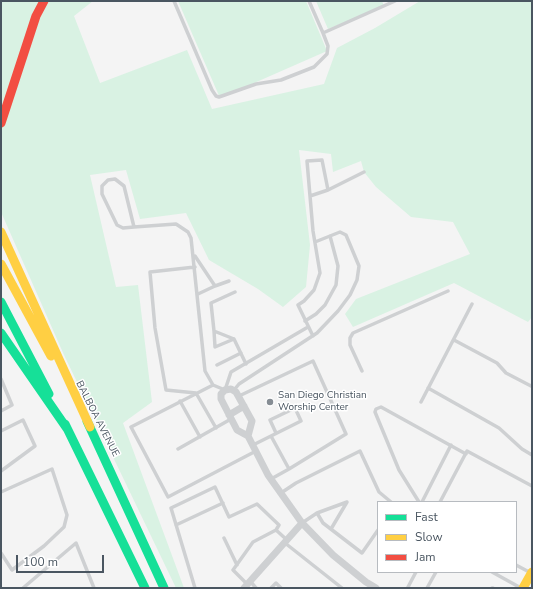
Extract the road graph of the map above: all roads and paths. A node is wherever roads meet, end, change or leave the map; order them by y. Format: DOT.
graph roads {
  1 [pos="44,1"];
  2 [pos="174,1"];
  3 [pos="309,1"];
  4 [pos="395,1"];
  5 [pos="323,33"];
  6 [pos="1,123"];
  7 [pos="364,172"];
  8 [pos="328,190"];
  9 [pos="310,196"];
  10 [pos="134,227"];
  11 [pos="1,232"];
  12 [pos="330,236"];
  13 [pos="315,242"];
  14 [pos="194,255"];
  15 [pos="1,264"];
  16 [pos="195,267"];
  17 [pos="229,280"];
  18 [pos="215,286"];
  19 [pos="448,291"];
  20 [pos="235,292"];
  21 [pos="198,294"];
  22 [pos="1,302"];
  23 [pos="472,304"];
  24 [pos="305,321"];
  25 [pos="308,327"];
  26 [pos="214,331"];
  27 [pos="1,333"];
  28 [pos="313,336"];
  29 [pos="234,339"];
  30 [pos="454,340"];
  31 [pos="241,353"];
  32 [pos="246,364"];
  33 [pos="217,365"];
  34 [pos="362,371"];
  35 [pos="1,379"];
  36 [pos="213,384"];
  37 [pos="532,385"];
  38 [pos="428,388"];
  39 [pos="226,390"];
  40 [pos="234,390"];
  41 [pos="196,393"];
  42 [pos="239,396"];
  43 [pos="180,401"];
  44 [pos="421,402"];
  45 [pos="244,406"];
  46 [pos="1,411"];
  47 [pos="230,417"];
  48 [pos="90,427"];
  49 [pos="216,428"];
  50 [pos="68,430"];
  51 [pos="1,432"];
  52 [pos="276,433"];
  53 [pos="248,436"];
  54 [pos="271,436"];
  55 [pos="200,437"];
  56 [pos="451,445"];
  57 [pos="254,448"];
  58 [pos="178,449"];
  59 [pos="466,454"];
  60 [pos="532,455"];
  61 [pos="289,469"];
  62 [pos="1,471"];
  63 [pos="271,480"];
  64 [pos="532,486"];
  65 [pos="1,492"];
  66 [pos="281,493"];
  67 [pos="390,501"];
  68 [pos="418,501"];
  69 [pos="423,501"];
  70 [pos="441,501"];
  71 [pos="223,503"];
  72 [pos="317,513"];
  73 [pos="302,523"];
  74 [pos="176,525"];
  75 [pos="331,529"];
  76 [pos="276,530"];
  77 [pos="377,531"];
  78 [pos="224,538"];
  79 [pos="286,542"];
  80 [pos="1,553"];
  81 [pos="236,565"];
  82 [pos="517,565"];
  83 [pos="532,572"];
  84 [pos="415,573"];
  85 [pos="435,573"];
  86 [pos="494,573"];
  87 [pos="247,584"];
  88 [pos="23,588"];
  89 [pos="94,588"];
  90 [pos="145,588"];
  91 [pos="164,588"];
  92 [pos="195,588"];
  93 [pos="256,588"];
  94 [pos="271,588"];
  95 [pos="282,588"];
  96 [pos="342,588"];
  97 [pos="376,588"];
  98 [pos="410,588"];
  99 [pos="427,588"];
  100 [pos="522,588"];
  1 -- 6 [label="main road"];
  2 -- 5 [label="lane"];
  3 -- 5 [label="lane"];
  4 -- 5 [label="lane"];
  7 -- 8 [label="lane"];
  8 -- 9 [label="lane"];
  8 -- 9 [label="lane"];
  9 -- 13 [label="lane"];
  10 -- 10 [label="lane"];
  10 -- 14 [label="lane"];
  11 -- 48 [label="main road"];
  12 -- 13 [label="lane"];
  12 -- 24 [label="lane"];
  12 -- 28 [label="lane"];
  13 -- 24 [label="lane"];
  14 -- 16 [label="lane"];
  14 -- 18 [label="lane"];
  15 -- 48 [label="main road, BALBOA AVENUE"];
  16 -- 21 [label="lane"];
  16 -- 41 [label="lane"];
  17 -- 18 [label="lane"];
  18 -- 21 [label="lane"];
  19 -- 34 [label="lane"];
  20 -- 26 [label="lane"];
  21 -- 36 [label="lane"];
  22 -- 50 [label="main road"];
  23 -- 30 [label="lane"];
  24 -- 25 [label="lane"];
  25 -- 28 [label="lane"];
  25 -- 32 [label="lane"];
  26 -- 29 [label="lane"];
  26 -- 29 [label="lane"];
  27 -- 50 [label="main road"];
  28 -- 40 [label="lane"];
  29 -- 31 [label="lane"];
  30 -- 37 [label="lane"];
  30 -- 38 [label="lane"];
  31 -- 32 [label="lane"];
  31 -- 33 [label="lane"];
  32 -- 39 [label="lane"];
  35 -- 46 [label="lane"];
  36 -- 39 [label="lane"];
  36 -- 41 [label="lane"];
  38 -- 44 [label="lane"];
  38 -- 60 [label="lane"];
  39 -- 40 [label="street"];
  39 -- 47 [label="street"];
  40 -- 42 [label="street"];
  41 -- 43 [label="lane"];
  41 -- 49 [label="lane"];
  42 -- 45 [label="street"];
  42 -- 61 [label="lane"];
  43 -- 55 [label="lane"];
  43 -- 57 [label="lane"];
  45 -- 47 [label="street"];
  45 -- 53 [label="street"];
  47 -- 49 [label="lane"];
  47 -- 53 [label="street"];
  48 -- 91 [label="main road, BALBOA AVENUE"];
  49 -- 55 [label="lane"];
  50 -- 90 [label="main road"];
  51 -- 62 [label="lane"];
  52 -- 52 [label="lane"];
  52 -- 54 [label="lane"];
  53 -- 57 [label="street"];
  54 -- 57 [label="lane"];
  54 -- 61 [label="lane"];
  55 -- 58 [label="lane"];
  56 -- 59 [label="lane"];
  56 -- 68 [label="lane"];
  56 -- 69 [label="lane"];
  57 -- 63 [label="street"];
  59 -- 64 [label="lane"];
  59 -- 70 [label="lane"];
  61 -- 63 [label="lane"];
  63 -- 66 [label="street"];
  65 -- 80 [label="lane"];
  66 -- 67 [label="lane"];
  66 -- 73 [label="street"];
  71 -- 74 [label="lane"];
  71 -- 74 [label="lane"];
  71 -- 76 [label="lane"];
  72 -- 73 [label="lane"];
  72 -- 75 [label="lane"];
  72 -- 75 [label="lane"];
  73 -- 79 [label="street"];
  73 -- 97 [label="street"];
  74 -- 92 [label="lane"];
  75 -- 77 [label="lane"];
  76 -- 79 [label="lane"];
  76 -- 81 [label="lane"];
  78 -- 81 [label="lane"];
  79 -- 87 [label="street"];
  79 -- 96 [label="lane"];
  81 -- 87 [label="lane"];
  82 -- 83 [label="lane"];
  83 -- 100 [label="main road"];
  84 -- 98 [label="lane"];
  85 -- 99 [label="lane"];
  86 -- 100 [label="lane"];
  87 -- 93 [label="lane"];
  88 -- 89 [label="lane"];
  94 -- 95 [label="lane"];
}
